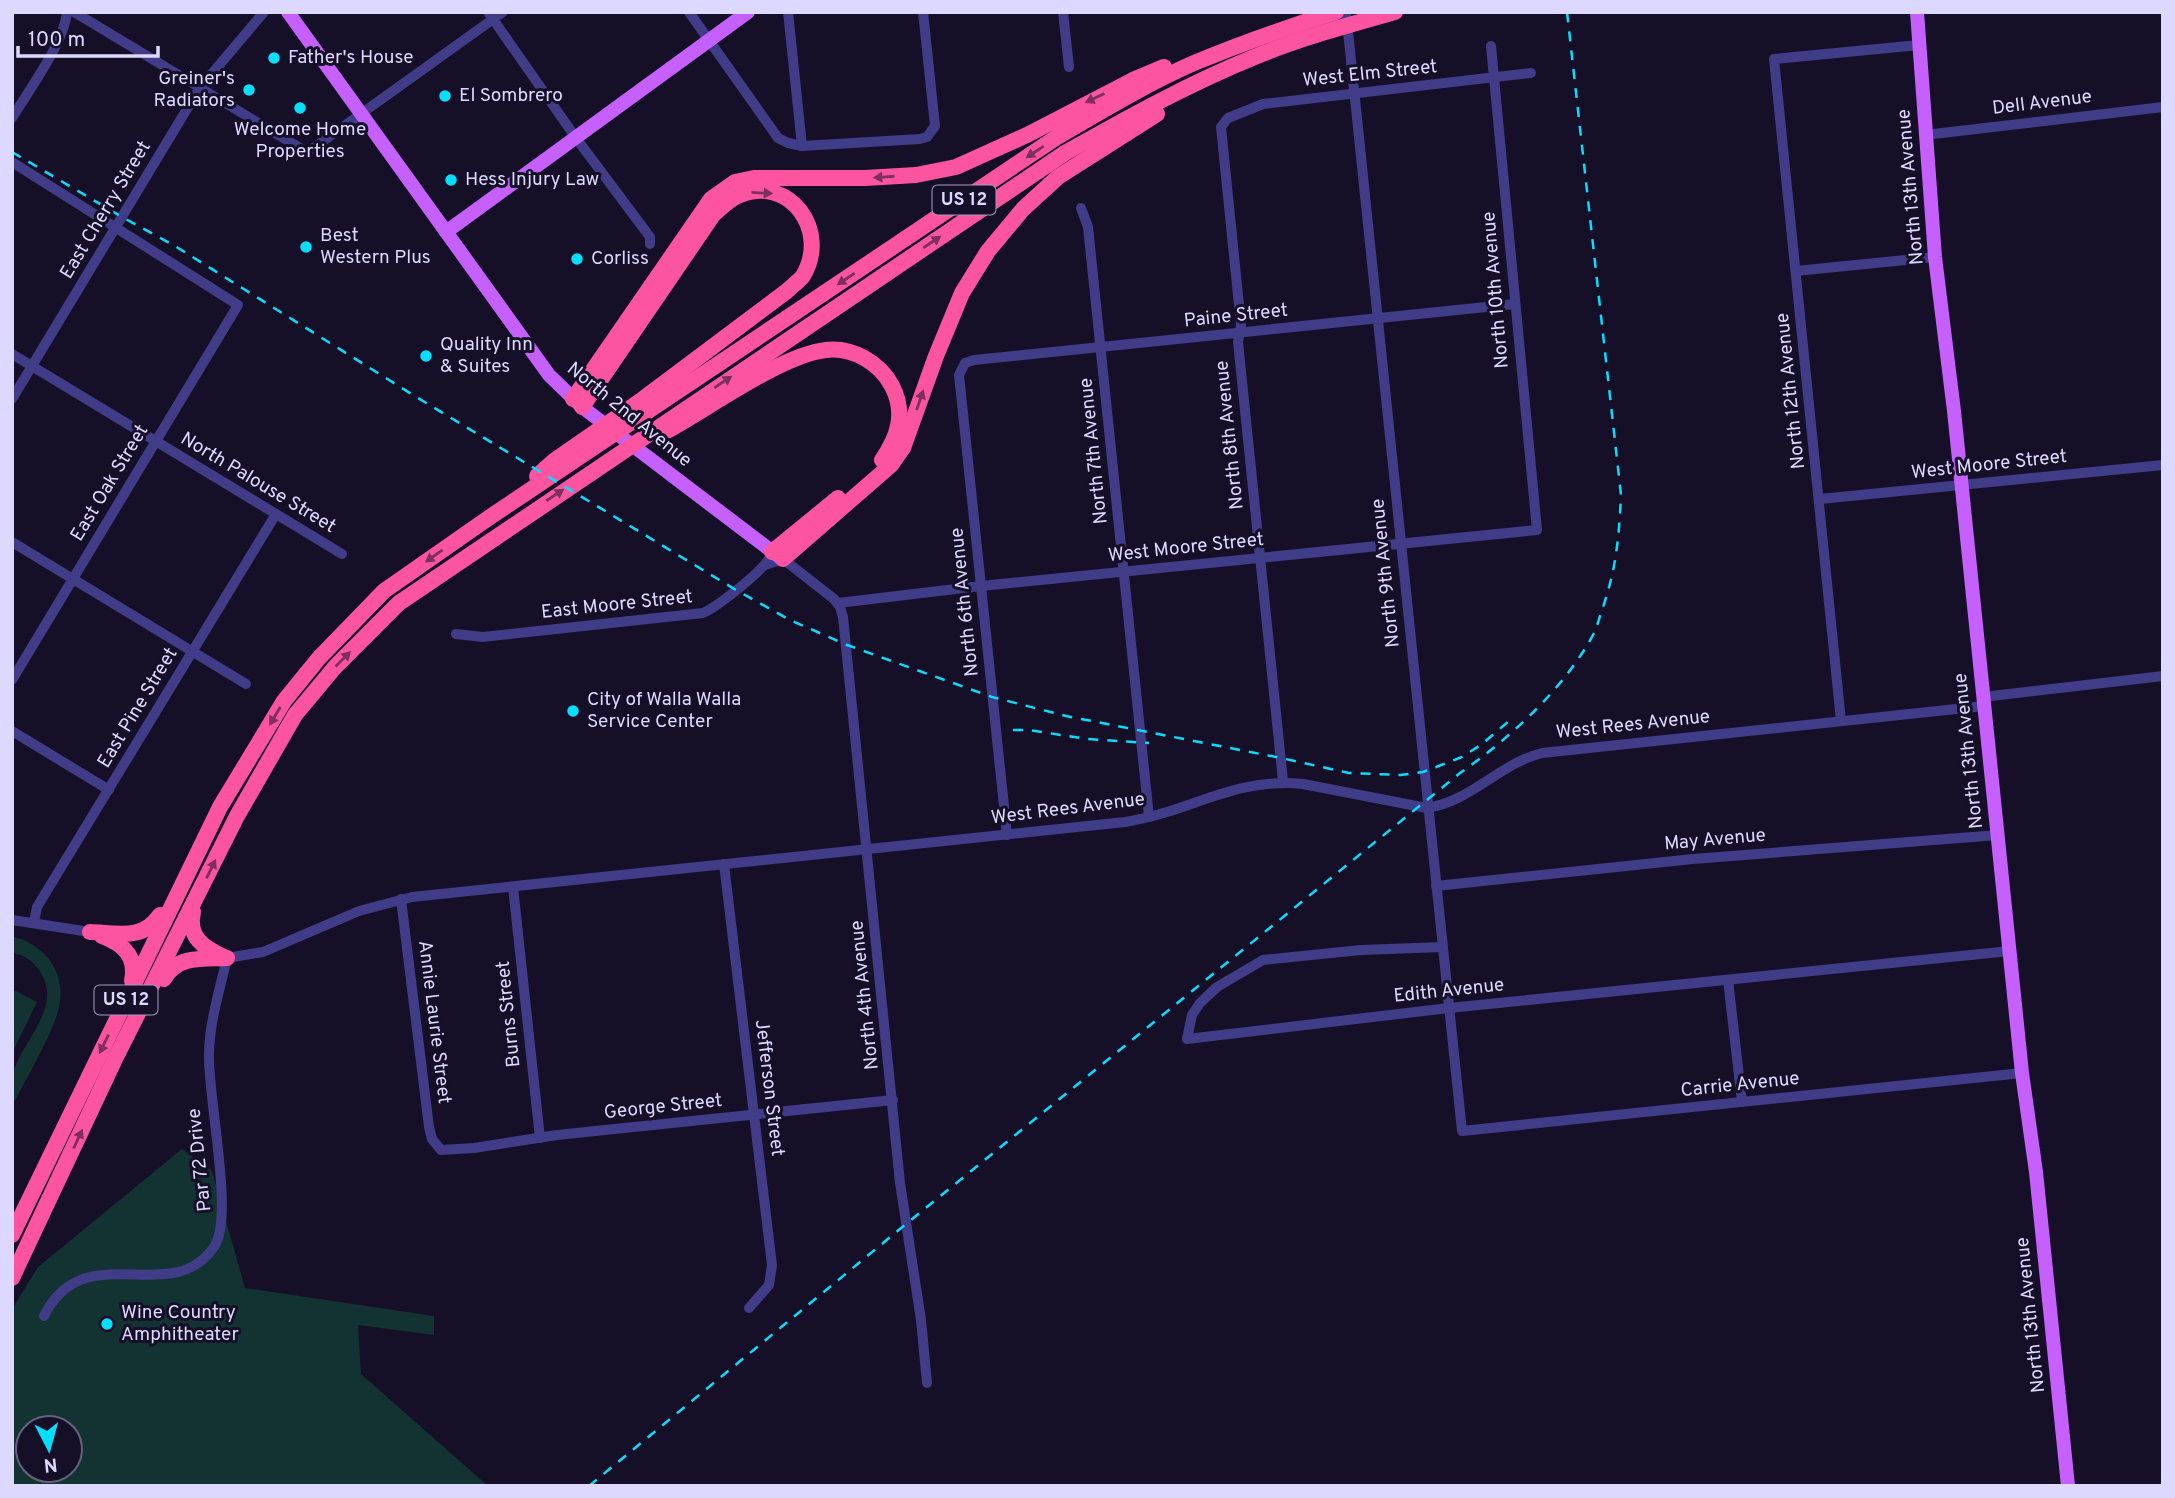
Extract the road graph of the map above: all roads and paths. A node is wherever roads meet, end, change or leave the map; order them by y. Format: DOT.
graph roads {
  1 [pos="67,12"];
  2 [pos="74,12"];
  3 [pos="264,12"];
  4 [pos="288,12"];
  5 [pos="689,12"];
  6 [pos="748,12"];
  7 [pos="788,12"];
  8 [pos="923,12"];
  9 [pos="1063,12"];
  10 [pos="1336,12"];
  11 [pos="1346,12"];
  12 [pos="1917,12"];
  13 [pos="1391,13"];
  14 [pos="494,15"];
  15 [pos="709,42"];
  16 [pos="1919,45"];
  17 [pos="1491,46"];
  18 [pos="1255,49"];
  19 [pos="1069,67"];
  20 [pos="1531,74"];
  21 [pos="1494,78"];
  22 [pos="199,89"];
  23 [pos="1354,93"];
  24 [pos="2163,107"];
  25 [pos="361,114"];
  26 [pos="12,118"];
  27 [pos="1222,127"];
  28 [pos="1925,135"];
  29 [pos="576,138"];
  30 [pos="802,146"];
  31 [pos="12,162"];
  32 [pos="1081,208"];
  33 [pos="116,227"];
  34 [pos="446,232"];
  35 [pos="650,244"];
  36 [pos="1935,257"];
  37 [pos="1796,271"];
  38 [pos="1515,304"];
  39 [pos="1377,318"];
  40 [pos="1239,333"];
  41 [pos="1100,347"];
  42 [pos="12,354"];
  43 [pos="32,366"];
  44 [pos="962,366"];
  45 [pos="12,399"];
  46 [pos="577,403"];
  47 [pos="647,404"];
  48 [pos="670,424"];
  49 [pos="156,441"];
  50 [pos="2163,464"];
  51 [pos="1960,486"];
  52 [pos="1820,499"];
  53 [pos="276,514"];
  54 [pos="1537,530"];
  55 [pos="12,542"];
  56 [pos="1401,544"];
  57 [pos="342,554"];
  58 [pos="1261,558"];
  59 [pos="773,559"];
  60 [pos="1124,572"];
  61 [pos="73,579"];
  62 [pos="981,586"];
  63 [pos="838,603"];
  64 [pos="456,634"];
  65 [pos="192,651"];
  66 [pos="2163,676"];
  67 [pos="12,680"];
  68 [pos="246,684"];
  69 [pos="1983,701"];
  70 [pos="1842,721"];
  71 [pos="12,731"];
  72 [pos="1283,782"];
  73 [pos="109,790"];
  74 [pos="1427,808"];
  75 [pos="1149,817"];
  76 [pos="1007,835"];
  77 [pos="1998,835"];
  78 [pos="205,837"];
  79 [pos="868,849"];
  80 [pos="724,864"];
  81 [pos="1436,886"];
  82 [pos="513,887"];
  83 [pos="401,899"];
  84 [pos="195,902"];
  85 [pos="12,919"];
  86 [pos="34,922"];
  87 [pos="90,932"];
  88 [pos="1443,947"];
  89 [pos="2010,951"];
  90 [pos="227,958"];
  91 [pos="1728,980"];
  92 [pos="130,991"];
  93 [pos="1449,1008"];
  94 [pos="114,1061"];
  95 [pos="2022,1073"];
  96 [pos="893,1100"];
  97 [pos="1742,1102"];
  98 [pos="755,1115"];
  99 [pos="1462,1131"];
  100 [pos="540,1138"];
  101 [pos="438,1148"];
  102 [pos="14,1232"];
  103 [pos="12,1278"];
  104 [pos="749,1308"];
  105 [pos="44,1316"];
  106 [pos="927,1383"];
  107 [pos="2068,1486"];
  1 -- 26 [label="street"];
  2 -- 22 [label="street"];
  3 -- 22 [label="street, East Cherry Street"];
  4 -- 25 [label="main road, North 2nd Avenue"];
  5 -- 15 [label="street"];
  6 -- 15 [label="main road"];
  7 -- 30 [label="street"];
  8 -- 30 [label="street"];
  9 -- 19 [label="street"];
  10 -- 18 [label="highway, US 12"];
  11 -- 23 [label="street, North 9th Avenue"];
  12 -- 16 [label="main road, North 13th Avenue"];
  13 -- 18 [label="highway, US 12"];
  14 -- 25 [label="street"];
  14 -- 29 [label="street"];
  15 -- 29 [label="main road"];
  15 -- 30 [label="street"];
  16 -- 28 [label="main road, North 13th Avenue"];
  16 -- 37 [label="street, North 12th Avenue"];
  17 -- 21 [label="street, North 10th Avenue"];
  18 -- 46 [label="highway, one-way"];
  18 -- 47 [label="highway, US 12, one-way"];
  48 -- 18 [label="highway, US 12, one-way"];
  59 -- 18 [label="highway, one-way"];
  20 -- 21 [label="street, West Elm Street"];
  21 -- 23 [label="street, West Elm Street"];
  21 -- 38 [label="street, North 10th Avenue"];
  22 -- 25 [label="street"];
  22 -- 33 [label="street, East Cherry Street"];
  23 -- 27 [label="street, West Elm Street"];
  23 -- 39 [label="street, North 9th Avenue"];
  24 -- 28 [label="street, Dell Avenue"];
  25 -- 34 [label="main road, North 2nd Avenue"];
  27 -- 40 [label="street, North 8th Avenue"];
  28 -- 36 [label="main road, North 13th Avenue"];
  29 -- 34 [label="main road"];
  29 -- 35 [label="street"];
  31 -- 33 [label="street"];
  32 -- 41 [label="street, North 7th Avenue"];
  33 -- 43 [label="street, East Cherry Street"];
  33 -- 49 [label="street, East Oak Street"];
  34 -- 46 [label="main road, North 2nd Avenue"];
  36 -- 37 [label="street"];
  36 -- 51 [label="main road, North 13th Avenue"];
  37 -- 52 [label="street, North 12th Avenue"];
  38 -- 39 [label="street, Paine Street"];
  38 -- 54 [label="street, North 10th Avenue"];
  39 -- 40 [label="street, Paine Street"];
  39 -- 56 [label="street, North 9th Avenue"];
  40 -- 41 [label="street, Paine Street"];
  40 -- 58 [label="street, North 8th Avenue"];
  41 -- 44 [label="street, Paine Street"];
  41 -- 60 [label="street, North 7th Avenue"];
  42 -- 43 [label="street, North Palouse Street"];
  43 -- 45 [label="street, East Cherry Street"];
  43 -- 49 [label="street, North Palouse Street"];
  44 -- 62 [label="street, North 6th Avenue"];
  46 -- 47 [label="highway, one-way"];
  46 -- 59 [label="main road, North 2nd Avenue"];
  47 -- 78 [label="highway, US 12, one-way"];
  48 -- 59 [label="highway"];
  84 -- 48 [label="highway, US 12, one-way"];
  49 -- 53 [label="street, North Palouse Street"];
  49 -- 61 [label="street, East Oak Street"];
  50 -- 51 [label="street, West Moore Street"];
  51 -- 52 [label="street, West Moore Street"];
  51 -- 69 [label="main road, North 13th Avenue"];
  52 -- 70 [label="street, North 12th Avenue"];
  53 -- 57 [label="street, North Palouse Street"];
  53 -- 65 [label="street, East Pine Street"];
  54 -- 56 [label="street, West Moore Street"];
  55 -- 61 [label="street"];
  56 -- 58 [label="street, West Moore Street"];
  56 -- 74 [label="street, North 9th Avenue"];
  58 -- 60 [label="street, West Moore Street"];
  58 -- 72 [label="street, North 8th Avenue"];
  59 -- 63 [label="street, North 2nd Avenue"];
  59 -- 64 [label="street, East Moore Street"];
  60 -- 62 [label="street, West Moore Street"];
  60 -- 75 [label="street, North 7th Avenue"];
  61 -- 65 [label="street"];
  61 -- 67 [label="street, East Oak Street"];
  62 -- 63 [label="street, West Moore Street"];
  62 -- 76 [label="street, North 6th Avenue"];
  63 -- 79 [label="street, North 4th Avenue"];
  65 -- 68 [label="street"];
  65 -- 73 [label="street, East Pine Street"];
  66 -- 69 [label="street, West Rees Avenue"];
  69 -- 70 [label="street, West Rees Avenue"];
  69 -- 77 [label="main road, North 13th Avenue"];
  70 -- 74 [label="street, West Rees Avenue"];
  71 -- 73 [label="street"];
  72 -- 74 [label="street, West Rees Avenue"];
  72 -- 75 [label="street, West Rees Avenue"];
  73 -- 86 [label="street, East Pine Street"];
  74 -- 81 [label="street, North 9th Avenue"];
  75 -- 76 [label="street, West Rees Avenue"];
  76 -- 79 [label="street, West Rees Avenue"];
  77 -- 81 [label="street, May Avenue"];
  77 -- 89 [label="main road, North 13th Avenue"];
  78 -- 87 [label="highway"];
  78 -- 92 [label="highway, US 12"];
  79 -- 80 [label="street, West Rees Avenue"];
  79 -- 96 [label="street, North 4th Avenue"];
  80 -- 82 [label="street, West Rees Avenue"];
  80 -- 98 [label="street, Jefferson Street"];
  81 -- 88 [label="street, North 9th Avenue"];
  82 -- 83 [label="street, West Rees Avenue"];
  82 -- 100 [label="street, Burns Street"];
  83 -- 90 [label="street, West Rees Avenue"];
  83 -- 101 [label="street, Annie Laurie Street"];
  84 -- 90 [label="highway"];
  84 -- 94 [label="highway, US 12"];
  85 -- 86 [label="street"];
  86 -- 87 [label="street"];
  87 -- 92 [label="highway"];
  88 -- 93 [label="street, North 9th Avenue"];
  88 -- 93 [label="street, Edith Avenue"];
  89 -- 91 [label="street, Edith Avenue"];
  89 -- 95 [label="main road, North 13th Avenue"];
  90 -- 94 [label="highway"];
  90 -- 105 [label="street, Par 72 Drive"];
  91 -- 93 [label="street, Edith Avenue"];
  91 -- 97 [label="street"];
  92 -- 102 [label="highway, US 12, one-way"];
  93 -- 99 [label="street, North 9th Avenue"];
  103 -- 94 [label="highway, US 12, one-way"];
  95 -- 97 [label="street, Carrie Avenue"];
  95 -- 107 [label="main road, North 13th Avenue"];
  96 -- 98 [label="street, George Street"];
  96 -- 106 [label="street, North 4th Avenue"];
  97 -- 99 [label="street, Carrie Avenue"];
  98 -- 100 [label="street, George Street"];
  98 -- 104 [label="street, Jefferson Street"];
  100 -- 101 [label="street, George Street"];
}
